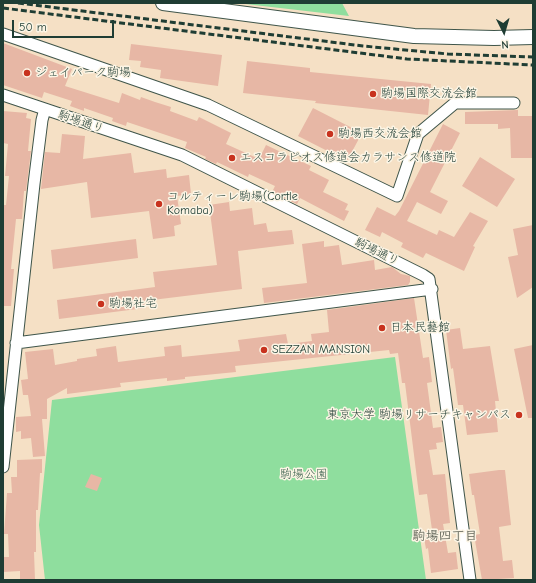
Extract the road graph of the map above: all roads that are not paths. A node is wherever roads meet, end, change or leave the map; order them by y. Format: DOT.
graph roads {
  1 [pos="163,3"];
  2 [pos="3,34"];
  3 [pos="533,37"];
  4 [pos="3,95"];
  5 [pos="514,103"];
  6 [pos="45,109"];
  7 [pos="432,289"];
  8 [pos="16,343"];
  9 [pos="3,467"];
  10 [pos="470,580"];
  1 -- 3 [label="street"];
  2 -- 5 [label="street"];
  4 -- 6 [label="street, 駒場通り"];
  6 -- 7 [label="street, 駒場通り"];
  6 -- 8 [label="street, 駒場通り"];
  7 -- 8 [label="street"];
  7 -- 10 [label="street, 駒場通り"];
  8 -- 9 [label="street, 駒場通り"];
}
